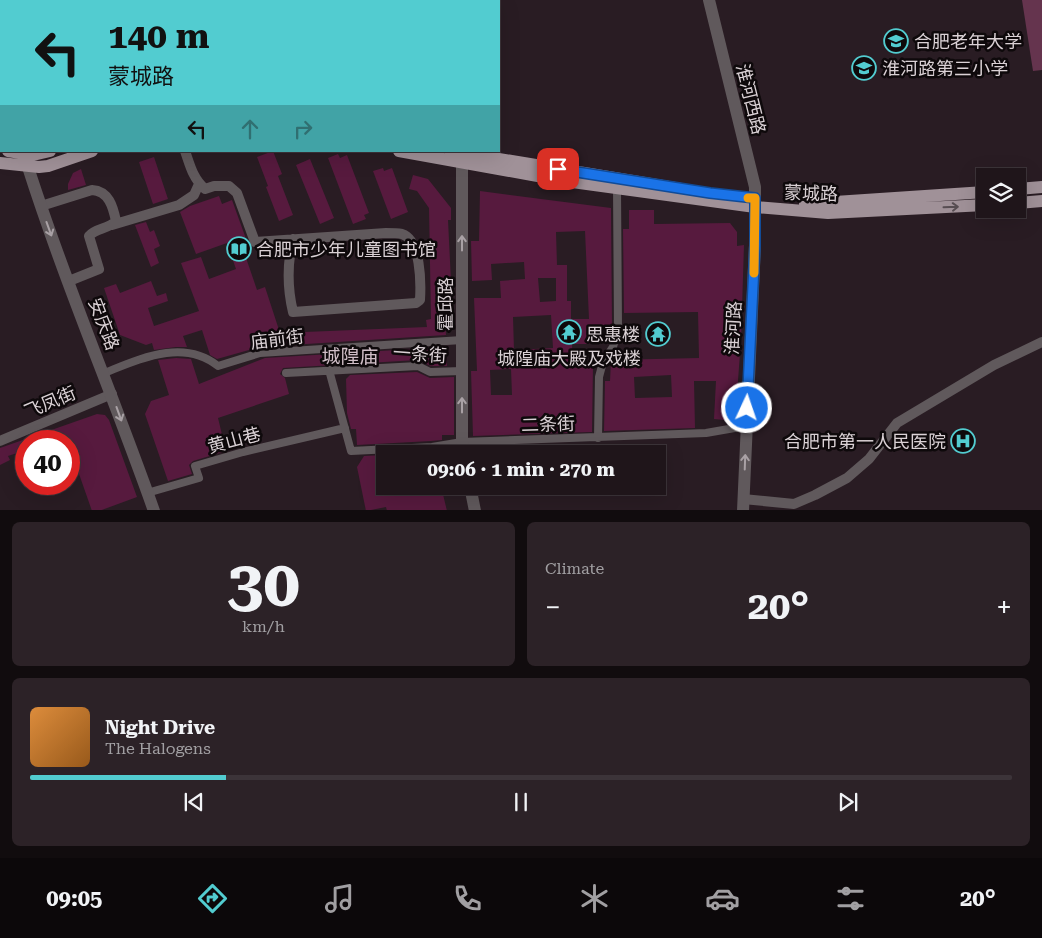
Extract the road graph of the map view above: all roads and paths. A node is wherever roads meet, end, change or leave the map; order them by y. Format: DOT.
graph roads {
  1 [pos="708,0"];
  2 [pos="16,152"];
  3 [pos="46,152"];
  4 [pos="89,152"];
  5 [pos="186,152"];
  6 [pos="411,152"];
  7 [pos="459,156"];
  8 [pos="0,163"];
  9 [pos="48,166"];
  10 [pos="28,167"];
  11 [pos="199,184"];
  12 [pos="1042,187"];
  13 [pos="617,188"];
  14 [pos="1026,189"];
  15 [pos="976,193"];
  16 [pos="1042,201"];
  17 [pos="1026,202"];
  18 [pos="755,203"];
  19 [pos="976,205"];
  20 [pos="40,206"];
  21 [pos="112,225"];
  22 [pos="293,239"];
  23 [pos="68,281"];
  24 [pos="462,340"];
  25 [pos="1042,342"];
  26 [pos="329,370"];
  27 [pos="462,371"];
  28 [pos="104,372"];
  29 [pos="286,373"];
  30 [pos="112,394"];
  31 [pos="746,426"];
  32 [pos="345,428"];
  33 [pos="598,438"];
  34 [pos="0,441"];
  35 [pos="463,445"];
  36 [pos="504,445"];
  37 [pos="376,449"];
  38 [pos="148,493"];
  39 [pos="472,495"];
  40 [pos="743,505"];
  41 [pos="154,510"];
  42 [pos="475,510"];
  1 -- 18 [label="street, 淮河西路"];
  2 -- 3 [label="main road"];
  2 -- 10 [label="main road, 安庆路"];
  3 -- 9 [label="main road"];
  4 -- 9 [label="main road"];
  5 -- 11 [label="street"];
  6 -- 7 [label="main road, 蒙城路"];
  7 -- 13 [label="main road, 蒙城路"];
  7 -- 18 [label="main road, 蒙城路"];
  24 -- 7 [label="street, 霍邱路, one-way"];
  8 -- 10 [label="main road"];
  9 -- 10 [label="main road"];
  10 -- 20 [label="street, 安庆路"];
  11 -- 21 [label="street"];
  11 -- 22 [label="street"];
  12 -- 14 [label="main road"];
  13 -- 18 [label="main road, 蒙城路"];
  13 -- 33 [label="street"];
  15 -- 18 [label="main road, 蒙城路"];
  16 -- 17 [label="main road"];
  18 -- 19 [label="main road, 蒙城路, one-way"];
  18 -- 31 [label="street, 淮河路"];
  20 -- 21 [label="street"];
  20 -- 23 [label="street, 安庆路, one-way"];
  21 -- 23 [label="street"];
  22 -- 22 [label="street"];
  23 -- 28 [label="street, 安庆路"];
  24 -- 27 [label="street, 霍邱路"];
  24 -- 28 [label="street, 庙前街"];
  25 -- 40 [label="street"];
  26 -- 27 [label="street, 一条街"];
  26 -- 29 [label="street, 一条街"];
  26 -- 32 [label="street"];
  35 -- 27 [label="street, 霍邱路, one-way"];
  28 -- 30 [label="street, 安庆路"];
  30 -- 34 [label="street, 飞凤街"];
  30 -- 38 [label="street, 安庆路, one-way"];
  31 -- 33 [label="street, 二条街"];
  40 -- 31 [label="street, 淮河路, one-way"];
  32 -- 37 [label="street, 二条街"];
  32 -- 38 [label="street, 黄山巷"];
  33 -- 36 [label="street, 二条街"];
  38 -- 41 [label="street, 安庆路"];
  39 -- 42 [label="street"];
}
